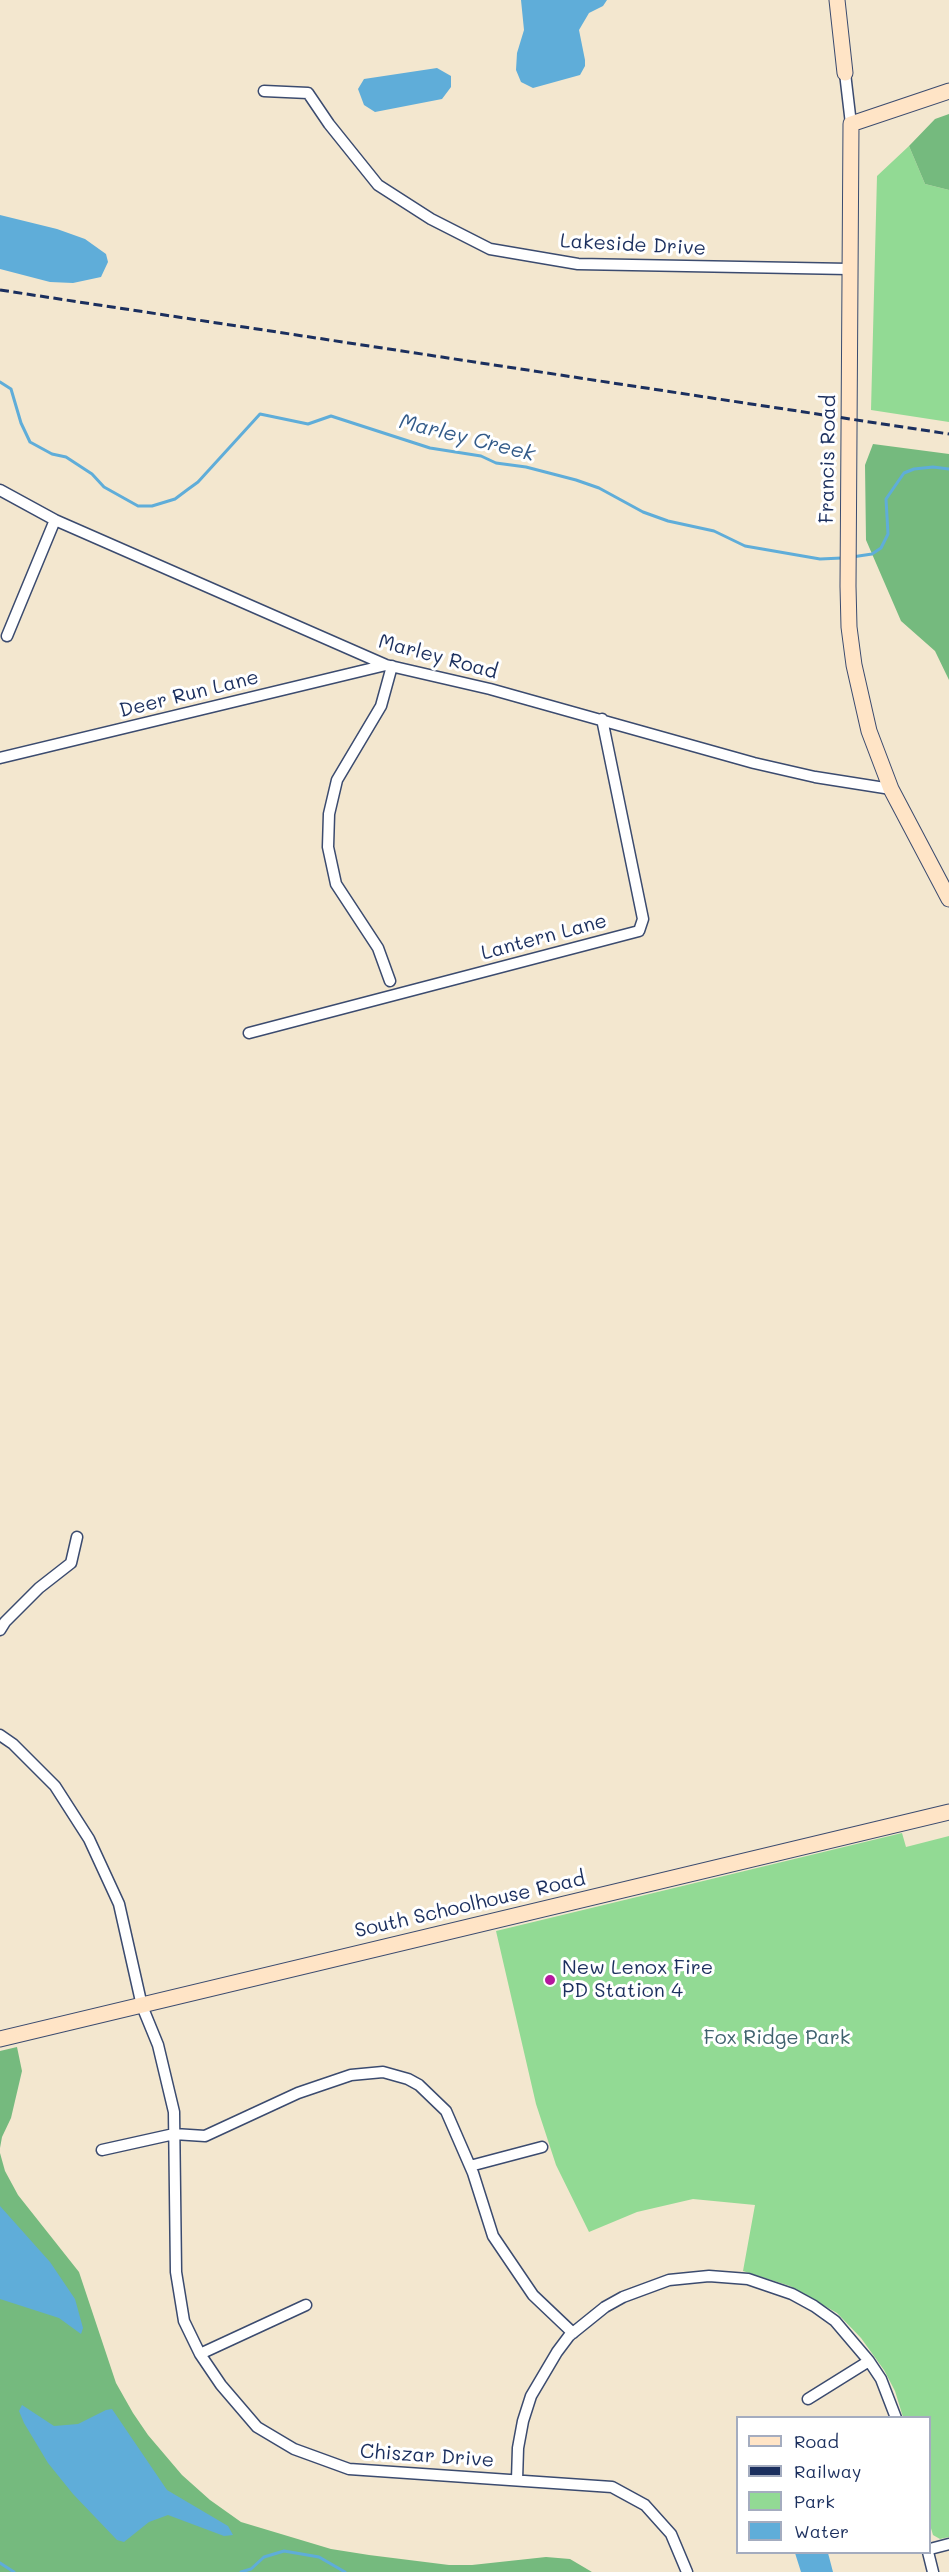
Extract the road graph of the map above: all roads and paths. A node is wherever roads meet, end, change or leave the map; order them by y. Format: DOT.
graph roads {
  1 [pos="837,0"];
  2 [pos="845,73"];
  3 [pos="264,91"];
  4 [pos="949,91"];
  5 [pos="851,124"];
  6 [pos="849,269"];
  7 [pos="0,490"];
  8 [pos="54,520"];
  9 [pos="7,636"];
  10 [pos="389,665"];
  11 [pos="602,719"];
  12 [pos="0,758"];
  13 [pos="891,789"];
  14 [pos="949,899"];
  15 [pos="390,981"];
  16 [pos="249,1033"];
  17 [pos="77,1537"];
  18 [pos="0,1630"];
  19 [pos="0,1734"];
  20 [pos="949,1812"];
  21 [pos="142,2006"];
  22 [pos="0,2039"];
  23 [pos="174,2134"];
  24 [pos="542,2147"];
  25 [pos="102,2150"];
  26 [pos="470,2166"];
  27 [pos="306,2305"];
  28 [pos="573,2333"];
  29 [pos="200,2354"];
  30 [pos="869,2361"];
  31 [pos="808,2399"];
  32 [pos="895,2416"];
  33 [pos="517,2480"];
  34 [pos="949,2544"];
  35 [pos="931,2550"];
  36 [pos="930,2554"];
  37 [pos="687,2572"];
  38 [pos="933,2572"];
  1 -- 2 [label="street, Francis Road"];
  2 -- 5 [label="street, Francis Road"];
  3 -- 6 [label="street, Lakeside Drive"];
  4 -- 5 [label="street"];
  5 -- 6 [label="street, Francis Road"];
  6 -- 13 [label="street, Francis Road"];
  7 -- 8 [label="street, Marley Road"];
  8 -- 9 [label="street"];
  8 -- 10 [label="street, Marley Road"];
  10 -- 11 [label="street, Marley Road"];
  10 -- 12 [label="street, Deer Run Lane"];
  10 -- 15 [label="street"];
  11 -- 13 [label="street, Marley Road"];
  11 -- 16 [label="street, Lantern Lane"];
  13 -- 14 [label="street, Francis Road"];
  17 -- 18 [label="street"];
  19 -- 21 [label="street, Chiszar Drive"];
  20 -- 21 [label="street, South Schoolhouse Road"];
  21 -- 22 [label="street, South Schoolhouse Road"];
  21 -- 23 [label="street, Chiszar Drive"];
  23 -- 25 [label="street"];
  23 -- 26 [label="street"];
  23 -- 29 [label="street, Chiszar Drive"];
  24 -- 26 [label="street"];
  26 -- 28 [label="street"];
  27 -- 29 [label="street"];
  28 -- 30 [label="street"];
  28 -- 33 [label="street"];
  29 -- 33 [label="street, Chiszar Drive"];
  30 -- 31 [label="street"];
  30 -- 32 [label="street"];
  33 -- 37 [label="street, Chiszar Drive"];
  34 -- 35 [label="street"];
  36 -- 38 [label="street"];
}
